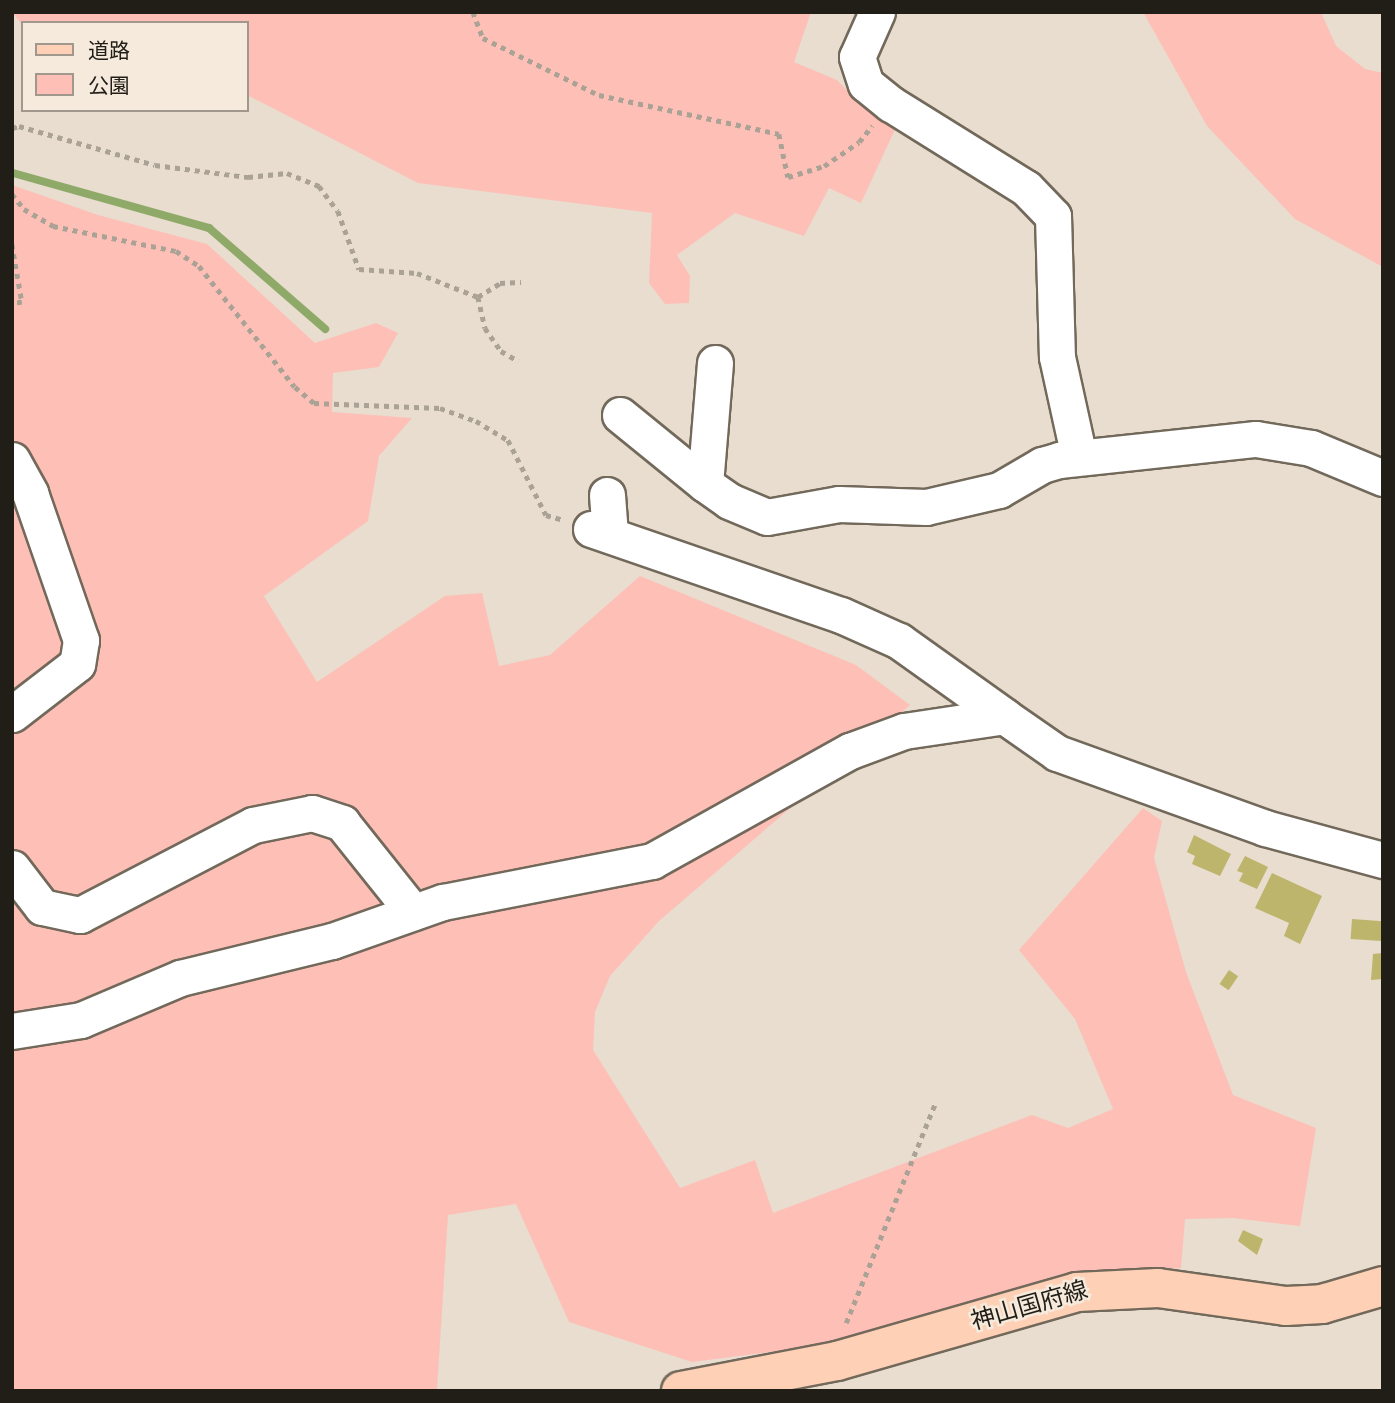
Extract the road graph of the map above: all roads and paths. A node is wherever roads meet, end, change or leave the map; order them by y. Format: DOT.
graph roads {
  1 [pos="473,12"];
  2 [pos="877,12"];
  3 [pos="891,104"];
  4 [pos="12,128"];
  5 [pos="12,194"];
  6 [pos="12,244"];
  7 [pos="521,282"];
  8 [pos="478,297"];
  9 [pos="12,304"];
  10 [pos="518,361"];
  11 [pos="715,363"];
  12 [pos="620,415"];
  13 [pos="1079,457"];
  14 [pos="12,460"];
  15 [pos="1383,478"];
  16 [pos="705,484"];
  17 [pos="607,495"];
  18 [pos="600,532"];
  19 [pos="12,714"];
  20 [pos="1004,716"];
  21 [pos="1383,860"];
  22 [pos="12,868"];
  23 [pos="413,912"];
  24 [pos="12,1031"];
  25 [pos="935,1104"];
  26 [pos="1383,1286"];
  27 [pos="846,1323"];
  28 [pos="681,1391"];
  1 -- 3 [label="path"];
  2 -- 3 [label="street"];
  3 -- 13 [label="street"];
  4 -- 8 [label="path"];
  5 -- 18 [label="path"];
  6 -- 9 [label="path"];
  7 -- 8 [label="path"];
  8 -- 10 [label="path"];
  11 -- 16 [label="street"];
  12 -- 16 [label="street"];
  13 -- 15 [label="street"];
  13 -- 16 [label="street"];
  14 -- 19 [label="street"];
  17 -- 18 [label="street"];
  18 -- 20 [label="street"];
  20 -- 21 [label="street"];
  20 -- 23 [label="street"];
  22 -- 23 [label="street"];
  23 -- 24 [label="street"];
  25 -- 27 [label="path"];
  26 -- 28 [label="main road, 神山国府線"];
}
